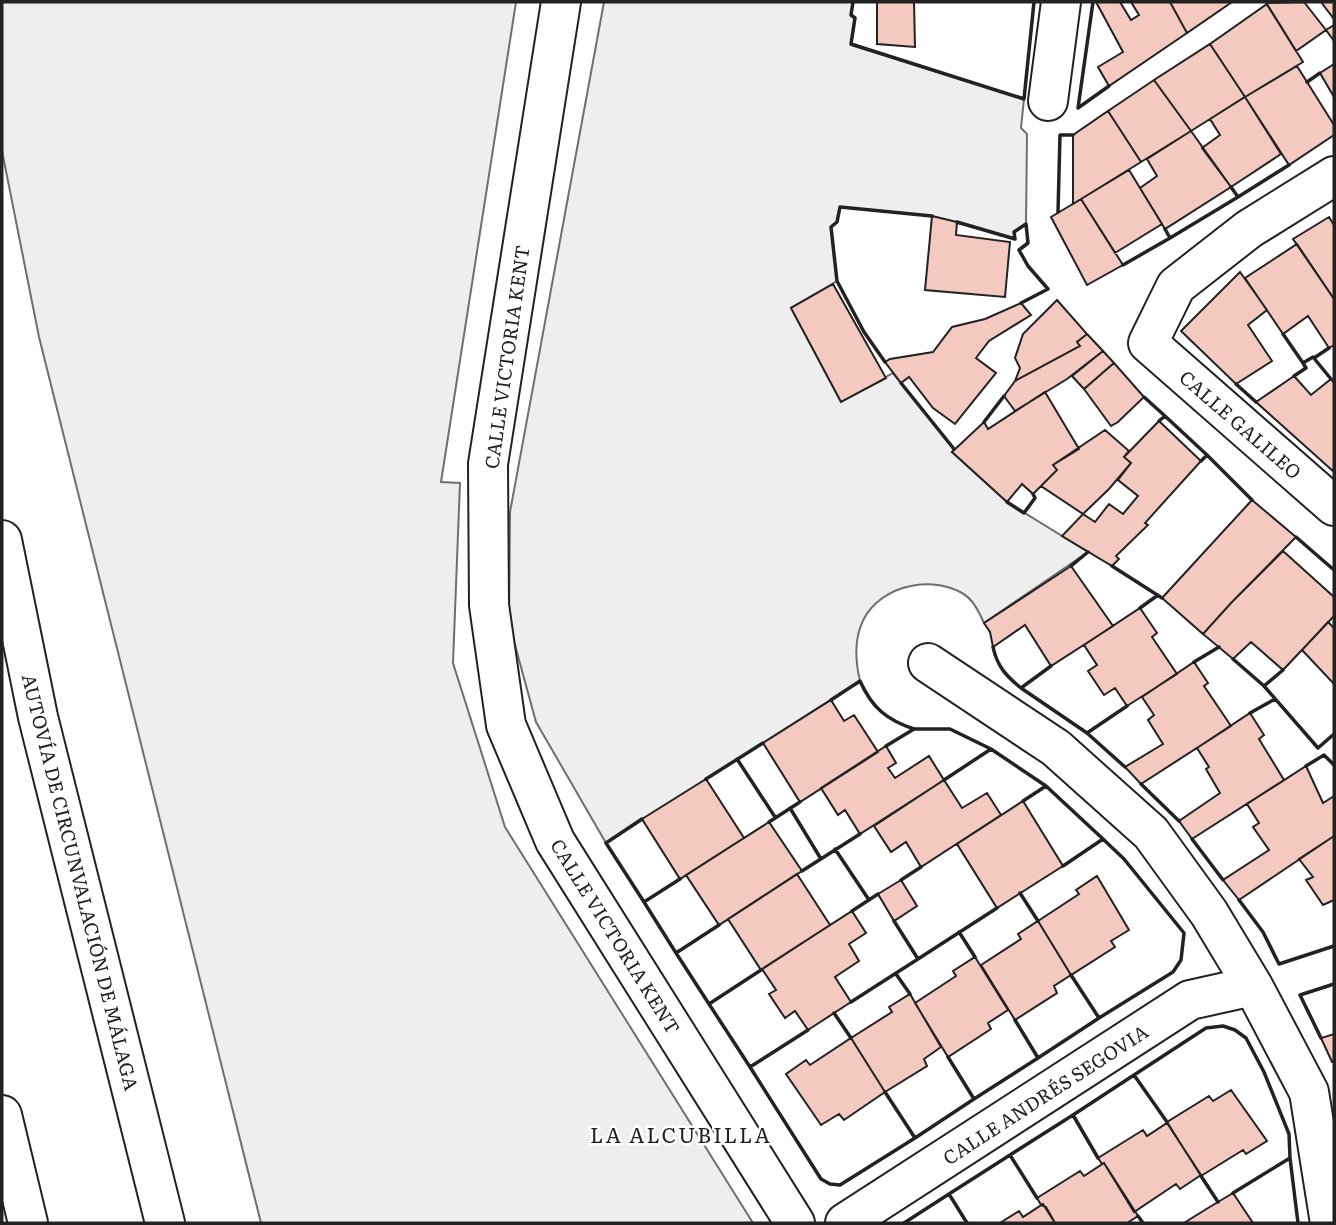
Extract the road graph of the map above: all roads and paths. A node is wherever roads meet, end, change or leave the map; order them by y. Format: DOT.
graph roads {
  1 [pos="561,2"];
  2 [pos="1061,2"];
  3 [pos="1048,101"];
  4 [pos="1334,176"];
  5 [pos="1334,506"];
  6 [pos="2,540"];
  7 [pos="928,663"];
  8 [pos="1253,986"];
  9 [pos="2,1115"];
  10 [pos="29,1223"];
  11 [pos="165,1223"];
  12 [pos="795,1223"];
  13 [pos="845,1223"];
  14 [pos="1330,1223"];
  1 -- 12 [label="main road, CALLE VICTORIA KENT"];
  2 -- 3 [label="main road"];
  4 -- 5 [label="main road, CALLE GALILEO"];
  6 -- 11 [label="main road, AUTOVÍA DE CIRCUNVALACIÓN DE MÁLAGA"];
  7 -- 8 [label="main road"];
  8 -- 13 [label="main road, CALLE ANDRÉS SEGOVIA"];
  8 -- 14 [label="main road"];
  9 -- 10 [label="main road"];
}
